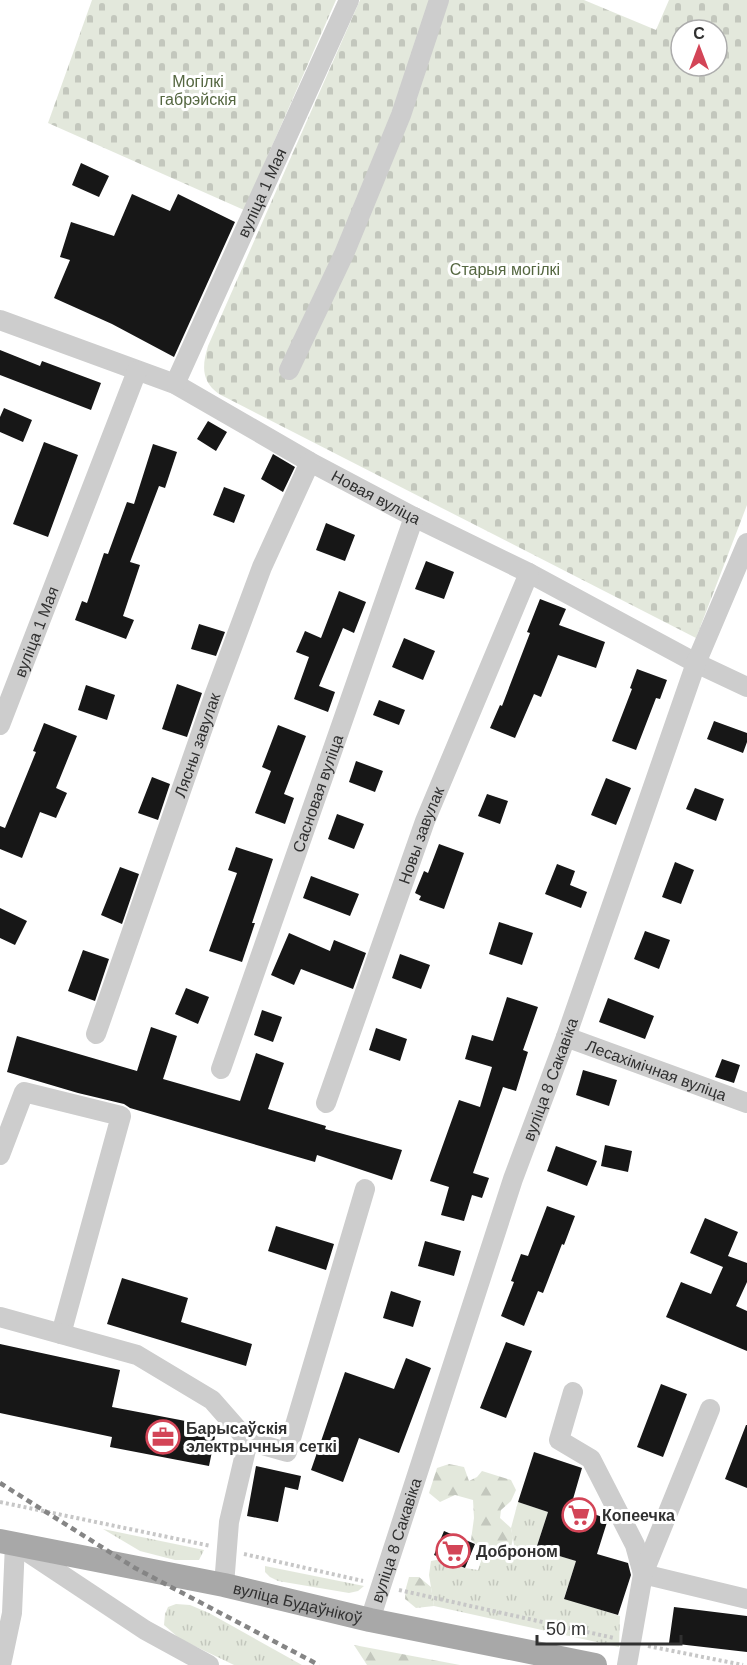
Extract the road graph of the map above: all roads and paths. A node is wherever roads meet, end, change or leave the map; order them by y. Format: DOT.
graph roads {
  1 [pos="349,0"];
  2 [pos="439,0"];
  3 [pos="0,320"];
  4 [pos="289,370"];
  5 [pos="137,371"];
  6 [pos="175,384"];
  7 [pos="310,462"];
  8 [pos="414,517"];
  9 [pos="747,543"];
  10 [pos="529,573"];
  11 [pos="696,663"];
  12 [pos="747,687"];
  13 [pos="0,724"];
  14 [pos="96,1034"];
  15 [pos="566,1037"];
  16 [pos="221,1069"];
  17 [pos="326,1103"];
  18 [pos="747,1103"];
  19 [pos="0,1155"];
  20 [pos="365,1189"];
  21 [pos="0,1317"];
  22 [pos="61,1334"];
  23 [pos="573,1392"];
  24 [pos="710,1409"];
  25 [pos="248,1442"];
  26 [pos="8,1543"];
  27 [pos="644,1574"];
  28 [pos="224,1585"];
  29 [pos="747,1599"];
  30 [pos="370,1620"];
  31 [pos="1,1665"];
  32 [pos="209,1665"];
  33 [pos="595,1665"];
  34 [pos="627,1665"];
  1 -- 6 [label="street, вуліца 1 Мая"];
  2 -- 4 [label="street"];
  3 -- 5 [label="street, Новая вуліца"];
  5 -- 6 [label="street, Новая вуліца"];
  5 -- 13 [label="street, вуліца 1 Мая"];
  6 -- 7 [label="street, Новая вуліца"];
  7 -- 8 [label="street, Новая вуліца"];
  7 -- 14 [label="street, Лясны завулак"];
  8 -- 10 [label="street, Новая вуліца"];
  8 -- 16 [label="street, Сасновая вуліца"];
  9 -- 11 [label="street, вуліца 8 Сакавіка"];
  10 -- 11 [label="street, Новая вуліца"];
  10 -- 17 [label="street, Новы завулак"];
  11 -- 12 [label="street, Новая вуліца"];
  11 -- 15 [label="street, вуліца 8 Сакавіка"];
  15 -- 18 [label="street, Лесахімічная вуліца"];
  15 -- 30 [label="street, вуліца 8 Сакавіка"];
  19 -- 22 [label="street"];
  20 -- 25 [label="street"];
  21 -- 22 [label="street"];
  22 -- 25 [label="street"];
  23 -- 27 [label="street"];
  24 -- 27 [label="street"];
  25 -- 28 [label="street"];
  26 -- 28 [label="main road, вуліца Будаўнікоў"];
  26 -- 31 [label="street"];
  26 -- 32 [label="street"];
  27 -- 29 [label="street"];
  27 -- 34 [label="street"];
  28 -- 30 [label="main road, вуліца Будаўнікоў"];
  30 -- 33 [label="main road, вуліца Будаўнікоў"];
}
